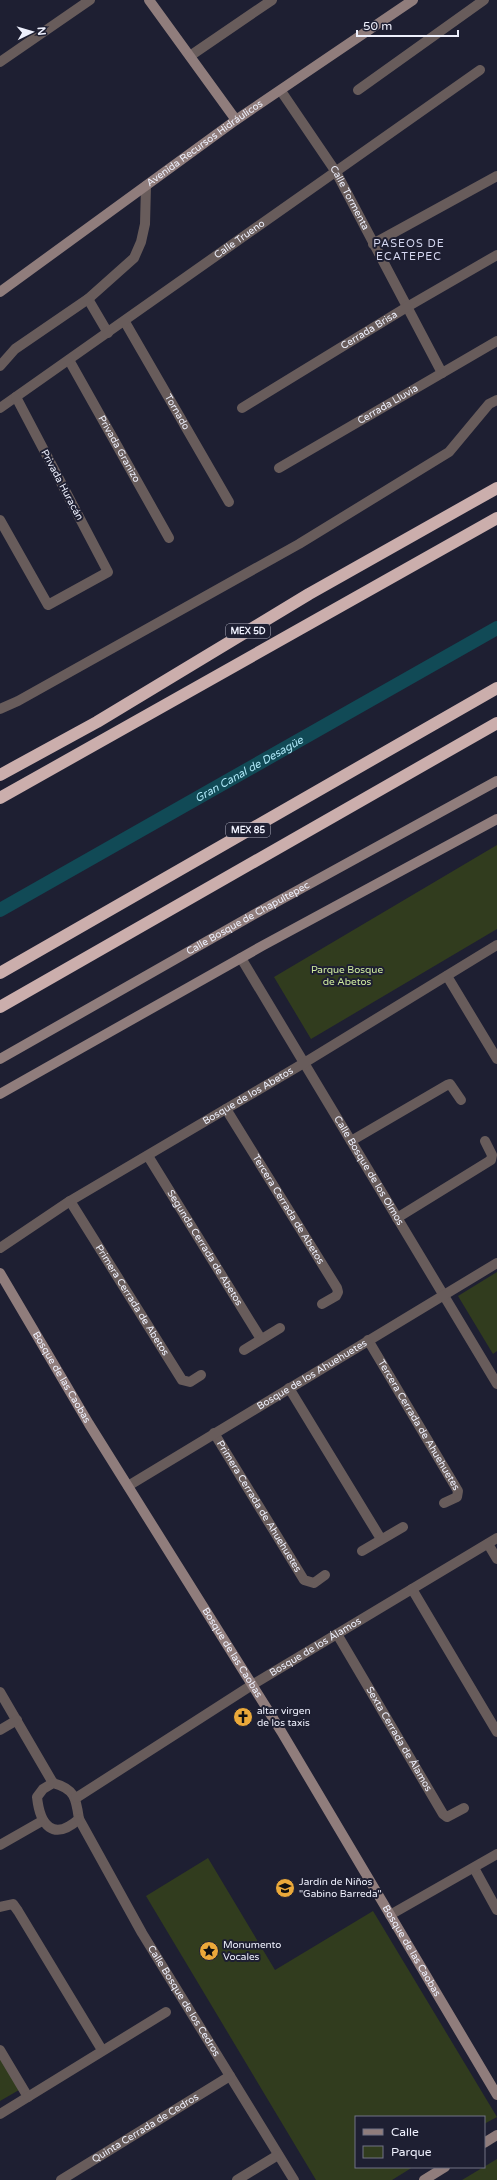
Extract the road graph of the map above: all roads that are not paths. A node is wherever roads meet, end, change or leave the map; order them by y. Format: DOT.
graph roads {
  1 [pos="90,0"];
  2 [pos="149,0"];
  3 [pos="272,0"];
  4 [pos="413,0"];
  5 [pos="484,0"];
  6 [pos="473,3"];
  7 [pos="190,56"];
  8 [pos="0,62"];
  9 [pos="480,70"];
  10 [pos="358,90"];
  11 [pos="281,91"];
  12 [pos="236,120"];
  13 [pos="336,172"];
  14 [pos="497,176"];
  15 [pos="146,186"];
  16 [pos="373,244"];
  17 [pos="497,255"];
  18 [pos="0,292"];
  19 [pos="88,299"];
  20 [pos="407,307"];
  21 [pos="125,322"];
  22 [pos="108,333"];
  23 [pos="497,341"];
  24 [pos="69,360"];
  25 [pos="0,366"];
  26 [pos="442,373"];
  27 [pos="16,398"];
  28 [pos="497,400"];
  29 [pos="0,408"];
  30 [pos="242,408"];
  31 [pos="279,468"];
  32 [pos="497,488"];
  33 [pos="229,502"];
  34 [pos="497,518"];
  35 [pos="0,520"];
  36 [pos="169,538"];
  37 [pos="497,688"];
  38 [pos="0,709"];
  39 [pos="497,723"];
  40 [pos="0,775"];
  41 [pos="497,781"];
  42 [pos="0,798"];
  43 [pos="497,819"];
  44 [pos="497,945"];
  45 [pos="241,958"];
  46 [pos="0,973"];
  47 [pos="447,976"];
  48 [pos="0,1008"];
  49 [pos="0,1059"];
  50 [pos="497,1059"];
  51 [pos="304,1063"];
  52 [pos="0,1094"];
  53 [pos="461,1100"];
  54 [pos="226,1109"];
  55 [pos="351,1141"];
  56 [pos="484,1141"];
  57 [pos="148,1156"];
  58 [pos="70,1202"];
  59 [pos="397,1218"];
  60 [pos="0,1248"];
  61 [pos="497,1263"];
  62 [pos="0,1273"];
  63 [pos="444,1295"];
  64 [pos="322,1304"];
  65 [pos="280,1328"];
  66 [pos="261,1339"];
  67 [pos="368,1340"];
  68 [pos="244,1350"];
  69 [pos="201,1375"];
  70 [pos="497,1384"];
  71 [pos="289,1388"];
  72 [pos="214,1433"];
  73 [pos="128,1486"];
  74 [pos="444,1504"];
  75 [pos="403,1527"];
  76 [pos="497,1538"];
  77 [pos="381,1539"];
  78 [pos="488,1544"];
  79 [pos="362,1551"];
  80 [pos="497,1559"];
  81 [pos="324,1575"];
  82 [pos="412,1589"];
  83 [pos="339,1639"];
  84 [pos="252,1685"];
  85 [pos="0,1692"];
  86 [pos="17,1720"];
  87 [pos="0,1730"];
  88 [pos="497,1732"];
  89 [pos="53,1783"];
  90 [pos="76,1798"];
  91 [pos="464,1808"];
  92 [pos="79,1819"];
  93 [pos="42,1821"];
  94 [pos="0,1845"];
  95 [pos="497,1854"];
  96 [pos="474,1868"];
  97 [pos="0,1907"];
  98 [pos="497,1910"];
  99 [pos="390,1915"];
  100 [pos="166,2012"];
  101 [pos="0,2050"];
  102 [pos="102,2050"];
  103 [pos="230,2076"];
  104 [pos="497,2095"];
  105 [pos="28,2097"];
  106 [pos="0,2114"];
  107 [pos="497,2135"];
  108 [pos="485,2142"];
  109 [pos="278,2155"];
  110 [pos="443,2168"];
  111 [pos="60,2180"];
  112 [pos="237,2180"];
  113 [pos="294,2180"];
  114 [pos="424,2180"];
  1 -- 8 [label="street"];
  2 -- 7 [label="street"];
  3 -- 7 [label="street"];
  4 -- 11 [label="street, Avenida Recursos Hidráulicos"];
  5 -- 6 [label="street"];
  6 -- 10 [label="street"];
  7 -- 12 [label="street"];
  9 -- 13 [label="street, Calle Trueno"];
  11 -- 12 [label="street, Avenida Recursos Hidráulicos"];
  11 -- 13 [label="street, Calle Tormenta"];
  12 -- 15 [label="street, Avenida Recursos Hidráulicos"];
  13 -- 16 [label="street, Calle Tormenta"];
  13 -- 21 [label="street, Calle Trueno"];
  14 -- 16 [label="street"];
  15 -- 18 [label="street, Avenida Recursos Hidráulicos"];
  15 -- 19 [label="street"];
  16 -- 20 [label="street, Calle Tormenta"];
  17 -- 20 [label="street, Cerrada Brisa"];
  19 -- 22 [label="street"];
  19 -- 25 [label="street"];
  20 -- 26 [label="street, Calle Tormenta"];
  20 -- 30 [label="street, Cerrada Brisa"];
  21 -- 22 [label="street, Calle Trueno"];
  21 -- 33 [label="street, Tornado"];
  22 -- 24 [label="street, Calle Trueno"];
  23 -- 26 [label="street, Cerrada Lluvia"];
  24 -- 27 [label="street, Calle Trueno"];
  24 -- 36 [label="street, Privada Granizo"];
  26 -- 31 [label="street, Cerrada Lluvia"];
  27 -- 29 [label="street, Calle Trueno"];
  27 -- 35 [label="street, Privada Huracán"];
  28 -- 38 [label="street"];
  32 -- 40 [label="highway, MEX 5D"];
  34 -- 42 [label="highway, MEX 5D"];
  37 -- 46 [label="highway, MEX 85"];
  39 -- 48 [label="highway, MEX 85"];
  41 -- 49 [label="street, Calle Bosque de Chapultepec"];
  43 -- 45 [label="street"];
  44 -- 47 [label="street, Bosque de los Abetos"];
  45 -- 51 [label="street, Calle Bosque de los Olmos"];
  45 -- 52 [label="street"];
  47 -- 50 [label="street"];
  47 -- 51 [label="street, Bosque de los Abetos"];
  51 -- 54 [label="street, Bosque de los Abetos"];
  51 -- 55 [label="street, Calle Bosque de los Olmos"];
  53 -- 55 [label="street"];
  54 -- 57 [label="street, Bosque de los Abetos"];
  54 -- 64 [label="street, Tercera Cerrada de Abetos"];
  55 -- 59 [label="street, Calle Bosque de los Olmos"];
  56 -- 59 [label="street"];
  57 -- 58 [label="street, Bosque de los Abetos"];
  57 -- 66 [label="street, Segunda Cerrada de Abetos"];
  58 -- 60 [label="street, Bosque de los Abetos"];
  58 -- 69 [label="street, Primera Cerrada de Abetos"];
  59 -- 63 [label="street, Calle Bosque de los Olmos"];
  61 -- 63 [label="street, Bosque de los Ahuehuetes"];
  62 -- 73 [label="street, Bosque de las Caobas"];
  63 -- 67 [label="street, Bosque de los Ahuehuetes"];
  63 -- 70 [label="street, Calle Bosque de los Olmos"];
  65 -- 66 [label="street"];
  66 -- 68 [label="street"];
  67 -- 71 [label="street, Bosque de los Ahuehuetes"];
  67 -- 74 [label="street, Tercera Cerrada de Ahuehuetes"];
  71 -- 72 [label="street, Bosque de los Ahuehuetes"];
  71 -- 77 [label="street"];
  72 -- 73 [label="street, Bosque de los Ahuehuetes"];
  72 -- 81 [label="street, Primera Cerrada de Ahuehuetes"];
  73 -- 84 [label="street, Bosque de las Caobas"];
  75 -- 77 [label="street"];
  76 -- 78 [label="street, Bosque de los Álamos"];
  77 -- 79 [label="street"];
  78 -- 80 [label="street"];
  78 -- 82 [label="street, Bosque de los Álamos"];
  82 -- 83 [label="street, Bosque de los Álamos"];
  82 -- 88 [label="street"];
  83 -- 84 [label="street, Bosque de los Álamos"];
  83 -- 91 [label="street, Sexta Cerrada de Álamos"];
  84 -- 90 [label="street, Bosque de los Álamos"];
  84 -- 99 [label="street, Bosque de las Caobas"];
  85 -- 86 [label="street"];
  86 -- 87 [label="street"];
  86 -- 89 [label="street"];
  89 -- 90 [label="street"];
  89 -- 93 [label="street"];
  90 -- 92 [label="street"];
  92 -- 93 [label="street"];
  92 -- 103 [label="street, Calle Bosque de los Cedros"];
  93 -- 94 [label="street"];
  95 -- 96 [label="street"];
  96 -- 98 [label="street"];
  96 -- 99 [label="street"];
  97 -- 102 [label="street"];
  99 -- 104 [label="street, Bosque de las Caobas"];
  100 -- 102 [label="street"];
  101 -- 105 [label="street"];
  102 -- 105 [label="street"];
  103 -- 109 [label="street, Calle Bosque de los Cedros"];
  103 -- 111 [label="street, Quinta Cerrada de Cedros"];
  105 -- 106 [label="street"];
  107 -- 108 [label="street"];
  109 -- 112 [label="street"];
  109 -- 113 [label="street, Calle Bosque de los Cedros"];
  110 -- 114 [label="street"];
}
